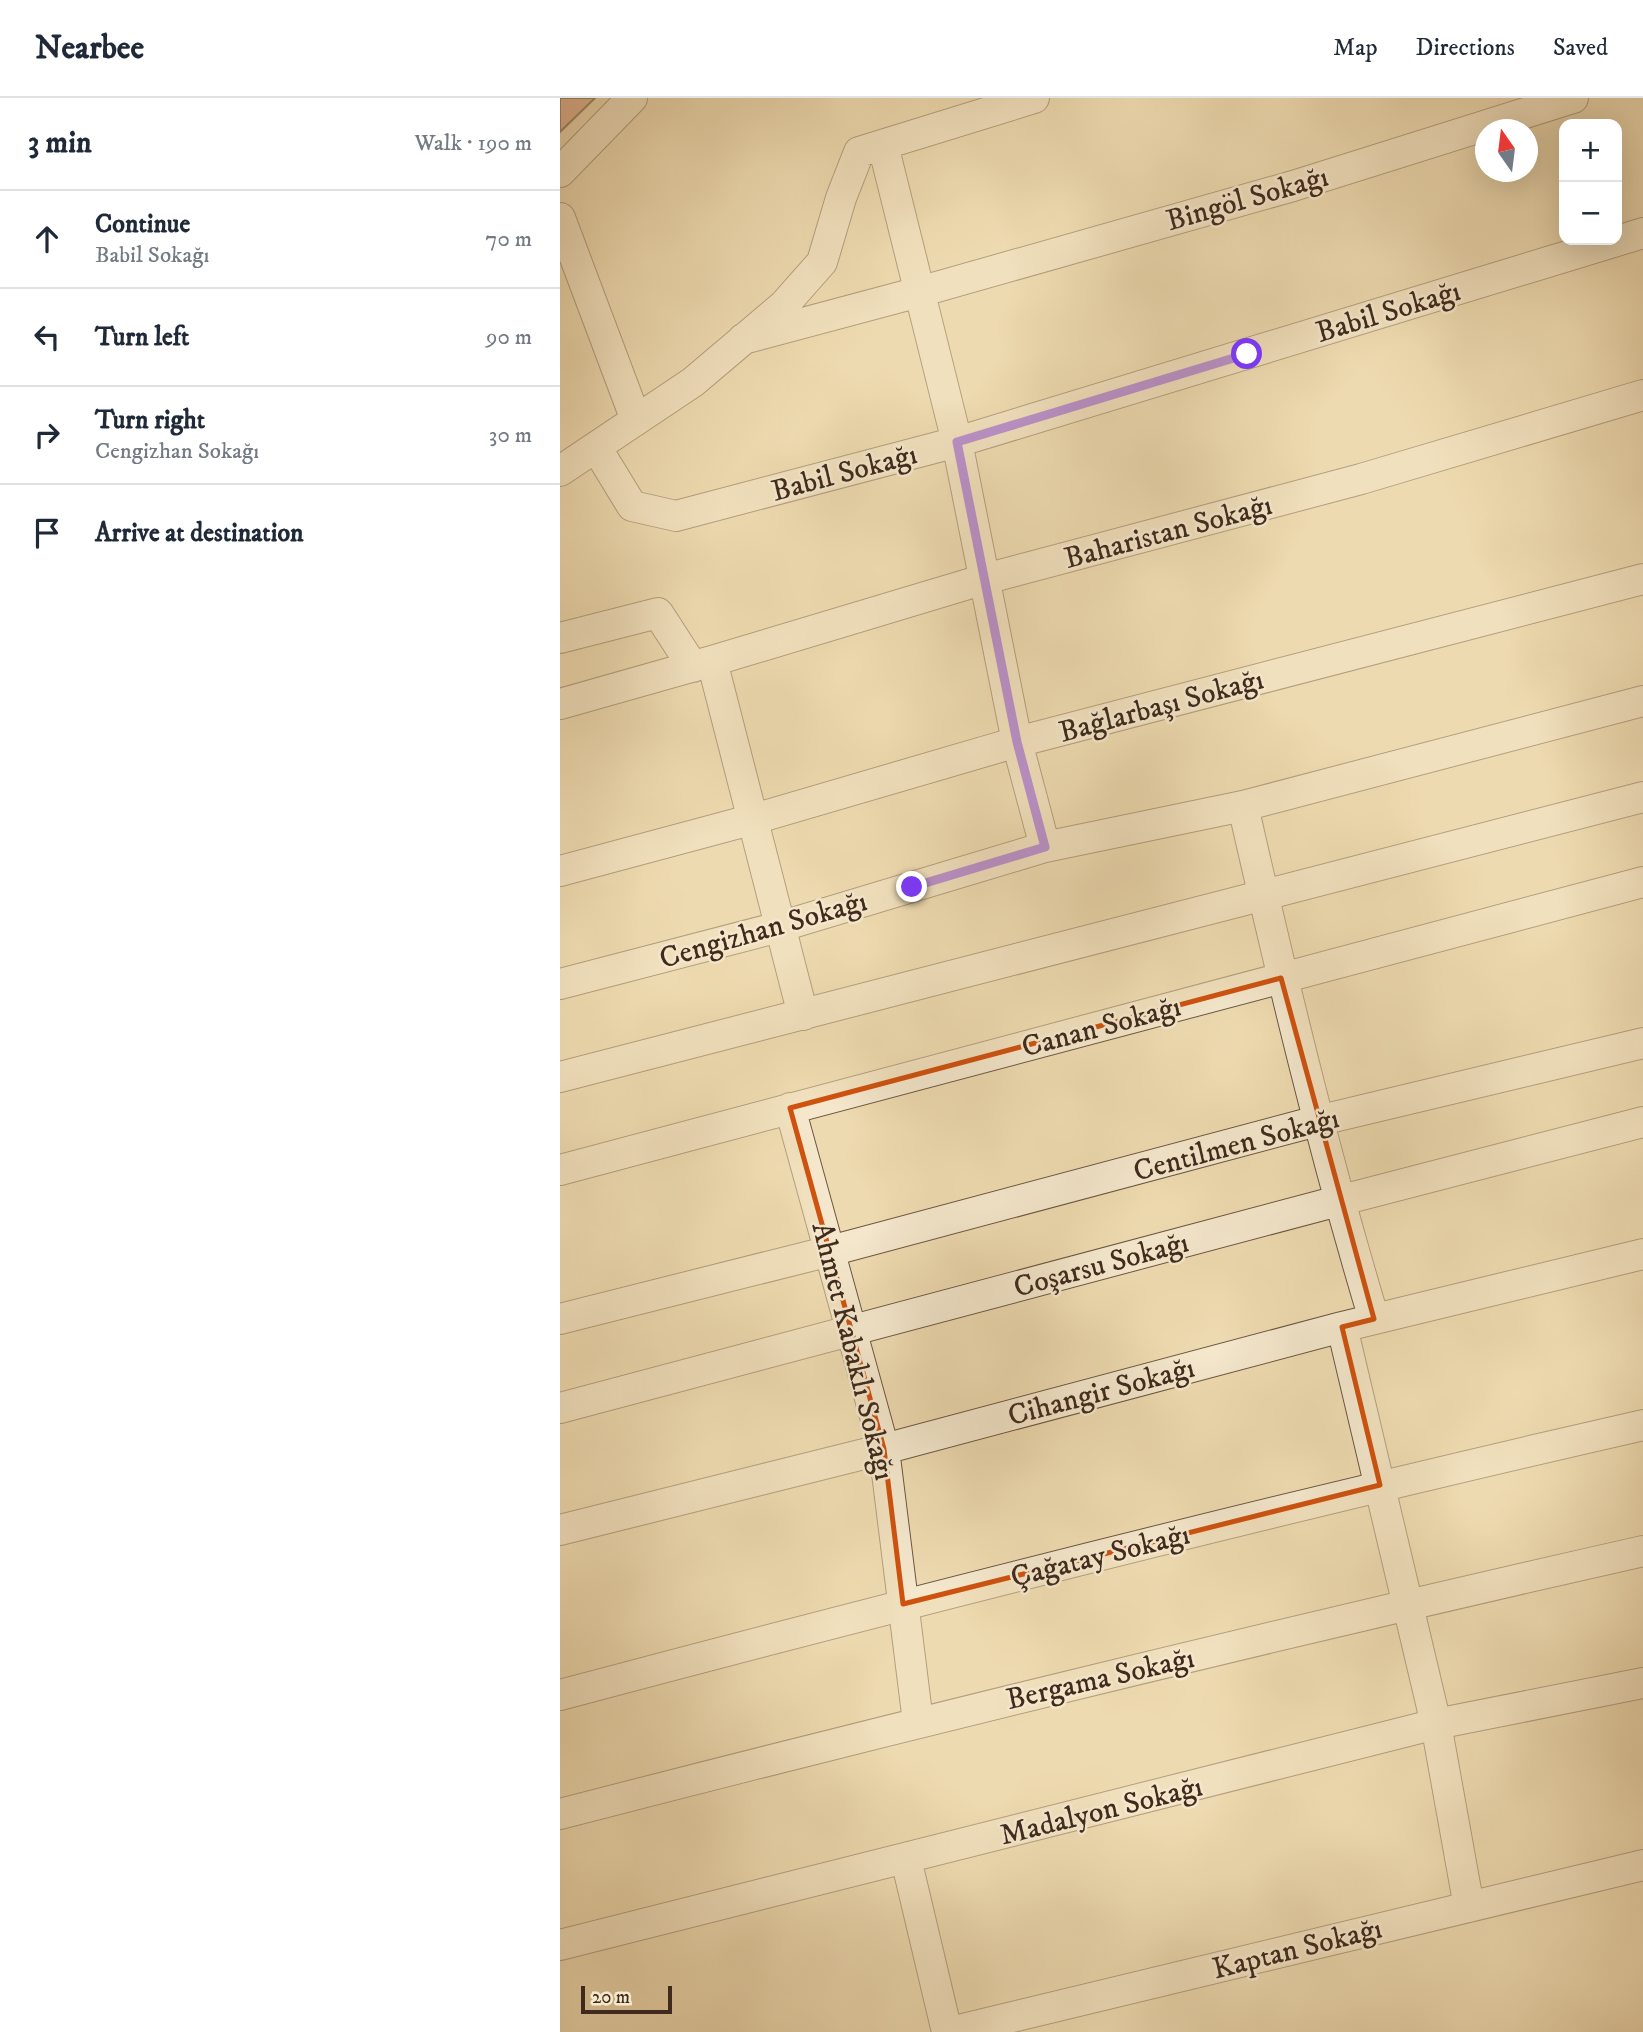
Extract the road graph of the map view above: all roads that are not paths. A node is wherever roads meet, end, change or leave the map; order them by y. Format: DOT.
graph roads {
  1 [pos="632,98"];
  2 [pos="1034,98"];
  3 [pos="1573,98"];
  4 [pos="994,104"];
  5 [pos="883,145"];
  6 [pos="560,172"];
  7 [pos="560,218"];
  8 [pos="1643,233"];
  9 [pos="919,292"];
  10 [pos="743,339"];
  11 [pos="1643,395"];
  12 [pos="636,420"];
  13 [pos="957,442"];
  14 [pos="596,447"];
  15 [pos="560,471"];
  16 [pos="985,579"];
  17 [pos="1643,579"];
  18 [pos="560,638"];
  19 [pos="702,664"];
  20 [pos="1643,701"];
  21 [pos="560,704"];
  22 [pos="1017,742"];
  23 [pos="1643,797"];
  24 [pos="1243,806"];
  25 [pos="754,819"];
  26 [pos="1045,847"];
  27 [pos="560,871"];
  28 [pos="1643,882"];
  29 [pos="1263,895"];
  30 [pos="779,927"];
  31 [pos="1281,978"];
  32 [pos="560,984"];
  33 [pos="803,1015"];
  34 [pos="1643,1043"];
  35 [pos="560,1077"];
  36 [pos="790,1108"];
  37 [pos="1317,1121"];
  38 [pos="1643,1122"];
  39 [pos="560,1170"];
  40 [pos="1338,1201"];
  41 [pos="830,1251"];
  42 [pos="1643,1254"];
  43 [pos="560,1319"];
  44 [pos="1374,1319"];
  45 [pos="1342,1326"];
  46 [pos="852,1331"];
  47 [pos="560,1408"];
  48 [pos="1643,1425"];
  49 [pos="884,1448"];
  50 [pos="1380,1485"];
  51 [pos="560,1530"];
  52 [pos="1643,1550"];
  53 [pos="903,1604"];
  54 [pos="1408,1604"];
  55 [pos="1643,1683"];
  56 [pos="560,1695"];
  57 [pos="918,1722"];
  58 [pos="1436,1724"];
  59 [pos="560,1814"];
  60 [pos="906,1859"];
  61 [pos="1643,1865"];
  62 [pos="1469,1907"];
  63 [pos="560,1945"];
  64 [pos="949,2032"];
  1 -- 6 [label="street"];
  2 -- 4 [label="street"];
  3 -- 9 [label="street, Bingöl Sokağı"];
  4 -- 5 [label="street"];
  5 -- 9 [label="street"];
  5 -- 10 [label="street"];
  7 -- 12 [label="street"];
  8 -- 13 [label="street, Babil Sokağı"];
  9 -- 10 [label="street, Bingöl Sokağı"];
  9 -- 13 [label="street"];
  10 -- 12 [label="street"];
  11 -- 16 [label="street, Baharistan Sokağı"];
  12 -- 14 [label="street"];
  13 -- 14 [label="street, Babil Sokağı"];
  13 -- 16 [label="street"];
  14 -- 15 [label="street"];
  16 -- 19 [label="street, Baharistan Sokağı"];
  16 -- 22 [label="street"];
  17 -- 22 [label="street, Bağlarbaşı Sokağı"];
  18 -- 19 [label="street"];
  19 -- 21 [label="street, Baharistan Sokağı"];
  19 -- 25 [label="street"];
  20 -- 24 [label="street, Cengizhan Sokağı"];
  22 -- 25 [label="street, Bağlarbaşı Sokağı"];
  22 -- 26 [label="street"];
  23 -- 29 [label="street"];
  24 -- 26 [label="street, Cengizhan Sokağı"];
  24 -- 29 [label="street"];
  25 -- 27 [label="street, Bağlarbaşı Sokağı"];
  25 -- 30 [label="street"];
  26 -- 30 [label="street, Cengizhan Sokağı"];
  28 -- 31 [label="street, Canan Sokağı"];
  29 -- 31 [label="street"];
  29 -- 33 [label="street"];
  30 -- 32 [label="street, Cengizhan Sokağı"];
  30 -- 33 [label="street"];
  31 -- 36 [label="street, Canan Sokağı"];
  31 -- 37 [label="street"];
  33 -- 35 [label="street"];
  34 -- 37 [label="street, Centilmen Sokağı"];
  36 -- 39 [label="street, Canan Sokağı"];
  36 -- 41 [label="street, Ahmet Kabaklı Sokağı"];
  37 -- 40 [label="street"];
  37 -- 41 [label="street, Centilmen Sokağı"];
  38 -- 40 [label="street, Coşarsu Sokağı"];
  40 -- 44 [label="street"];
  40 -- 46 [label="street, Coşarsu Sokağı"];
  41 -- 43 [label="street, Centilmen Sokağı"];
  41 -- 46 [label="street, Ahmet Kabaklı Sokağı"];
  42 -- 44 [label="street, Cihangir Sokağı"];
  44 -- 45 [label="street, Cihangir Sokağı"];
  45 -- 49 [label="street, Cihangir Sokağı"];
  45 -- 50 [label="street"];
  46 -- 47 [label="street, Coşarsu Sokağı"];
  46 -- 49 [label="street, Ahmet Kabaklı Sokağı"];
  48 -- 50 [label="street, Çağatay Sokağı"];
  49 -- 51 [label="street, Cihangir Sokağı"];
  49 -- 53 [label="street, Ahmet Kabaklı Sokağı"];
  50 -- 53 [label="street, Çağatay Sokağı"];
  50 -- 54 [label="street"];
  52 -- 54 [label="street, Bergama Sokağı"];
  53 -- 56 [label="street, Çağatay Sokağı"];
  53 -- 57 [label="street, Ahmet Kabaklı Sokağı"];
  54 -- 57 [label="street, Bergama Sokağı"];
  54 -- 58 [label="street"];
  55 -- 58 [label="street, Madalyon Sokağı"];
  57 -- 59 [label="street, Bergama Sokağı"];
  58 -- 60 [label="street, Madalyon Sokağı"];
  58 -- 62 [label="street"];
  60 -- 63 [label="street, Madalyon Sokağı"];
  60 -- 64 [label="street"];
  61 -- 62 [label="street, Kaptan Sokağı"];
  62 -- 64 [label="street, Kaptan Sokağı"];
}
